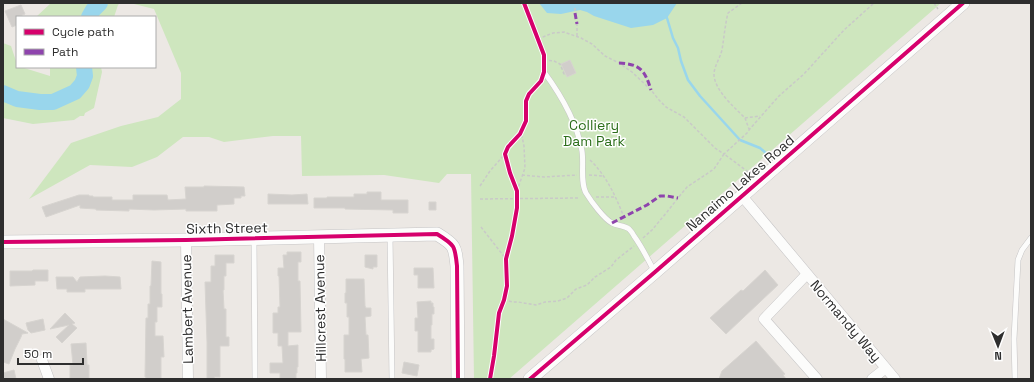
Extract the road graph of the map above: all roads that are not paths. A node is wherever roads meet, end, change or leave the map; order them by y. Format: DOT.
graph roads {
  1 [pos="963,3"];
  2 [pos="544,72"];
  3 [pos="742,196"];
  4 [pos="390,235"];
  5 [pos="319,237"];
  6 [pos="254,238"];
  7 [pos="1031,238"];
  8 [pos="186,240"];
  9 [pos="3,242"];
  10 [pos="655,272"];
  11 [pos="807,274"];
  12 [pos="42,360"];
  13 [pos="886,368"];
  14 [pos="48,379"];
  15 [pos="188,379"];
  16 [pos="255,379"];
  17 [pos="321,379"];
  18 [pos="392,379"];
  19 [pos="458,379"];
  20 [pos="530,379"];
  21 [pos="817,379"];
  22 [pos="872,379"];
  23 [pos="895,379"];
  24 [pos="1015,379"];
  1 -- 3 [label="street, Nanaimo Lakes Road"];
  2 -- 10 [label="lane"];
  3 -- 10 [label="street, Nanaimo Lakes Road"];
  3 -- 11 [label="street, Normandy Way"];
  4 -- 5 [label="street, Sixth Street"];
  4 -- 18 [label="lane"];
  4 -- 19 [label="street, Sixth Street"];
  5 -- 6 [label="street, Sixth Street"];
  5 -- 17 [label="street, Hillcrest Avenue"];
  6 -- 8 [label="street, Sixth Street"];
  6 -- 16 [label="lane"];
  7 -- 24 [label="lane"];
  8 -- 9 [label="street, Sixth Street"];
  8 -- 15 [label="street, Lambert Avenue"];
  10 -- 20 [label="street, Nanaimo Lakes Road"];
  11 -- 13 [label="street, Normandy Way"];
  11 -- 21 [label="street, Normandy Way"];
  12 -- 14 [label="street"];
  13 -- 22 [label="street, Normandy Way"];
  13 -- 23 [label="street, Normandy Way"];
}
